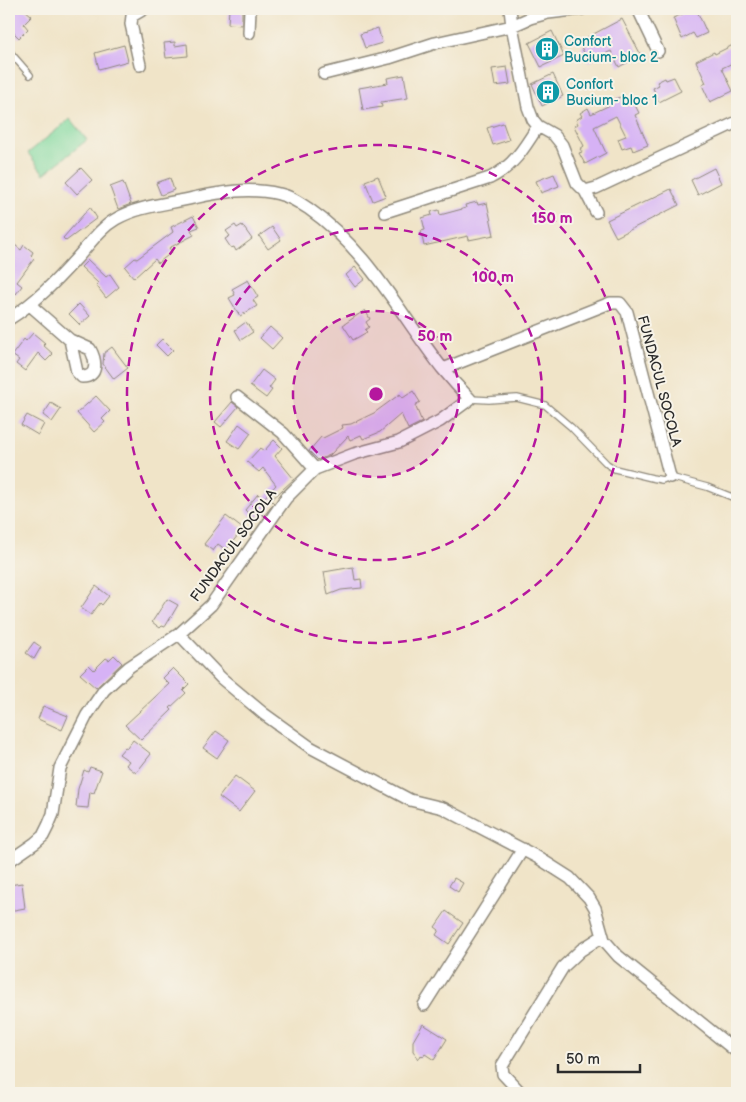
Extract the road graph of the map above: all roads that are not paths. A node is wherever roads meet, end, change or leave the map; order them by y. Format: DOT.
graph roads {
  1 [pos="144,9"];
  2 [pos="250,9"];
  3 [pos="510,9"];
  4 [pos="582,9"];
  5 [pos="638,9"];
  6 [pos="512,26"];
  7 [pos="249,33"];
  8 [pos="9,51"];
  9 [pos="658,51"];
  10 [pos="140,65"];
  11 [pos="324,74"];
  12 [pos="30,75"];
  13 [pos="737,122"];
  14 [pos="538,126"];
  15 [pos="585,191"];
  16 [pos="385,212"];
  17 [pos="596,212"];
  18 [pos="30,305"];
  19 [pos="9,319"];
  20 [pos="70,340"];
  21 [pos="443,369"];
  22 [pos="237,397"];
  23 [pos="470,399"];
  24 [pos="315,469"];
  25 [pos="670,477"];
  26 [pos="737,499"];
  27 [pos="179,634"];
  28 [pos="522,849"];
  29 [pos="9,861"];
  30 [pos="603,936"];
  31 [pos="424,1005"];
  32 [pos="737,1052"];
  33 [pos="521,1093"];
  1 -- 10 [label="street"];
  2 -- 7 [label="street"];
  3 -- 6 [label="street"];
  4 -- 6 [label="street"];
  5 -- 9 [label="street"];
  6 -- 11 [label="street"];
  6 -- 14 [label="street"];
  8 -- 12 [label="lane"];
  13 -- 15 [label="street"];
  14 -- 15 [label="street"];
  14 -- 16 [label="street"];
  15 -- 17 [label="street"];
  18 -- 19 [label="street"];
  18 -- 20 [label="street"];
  18 -- 21 [label="street"];
  21 -- 23 [label="street"];
  21 -- 25 [label="street, FUNDACUL SOCOLA"];
  22 -- 24 [label="street"];
  23 -- 24 [label="street, FUNDACUL SOCOLA"];
  23 -- 25 [label="lane"];
  24 -- 27 [label="street, FUNDACUL SOCOLA"];
  25 -- 26 [label="lane"];
  27 -- 28 [label="street"];
  27 -- 29 [label="street, FUNDACUL SOCOLA"];
  28 -- 30 [label="street"];
  28 -- 31 [label="street"];
  30 -- 32 [label="street"];
  30 -- 33 [label="street"];
}
